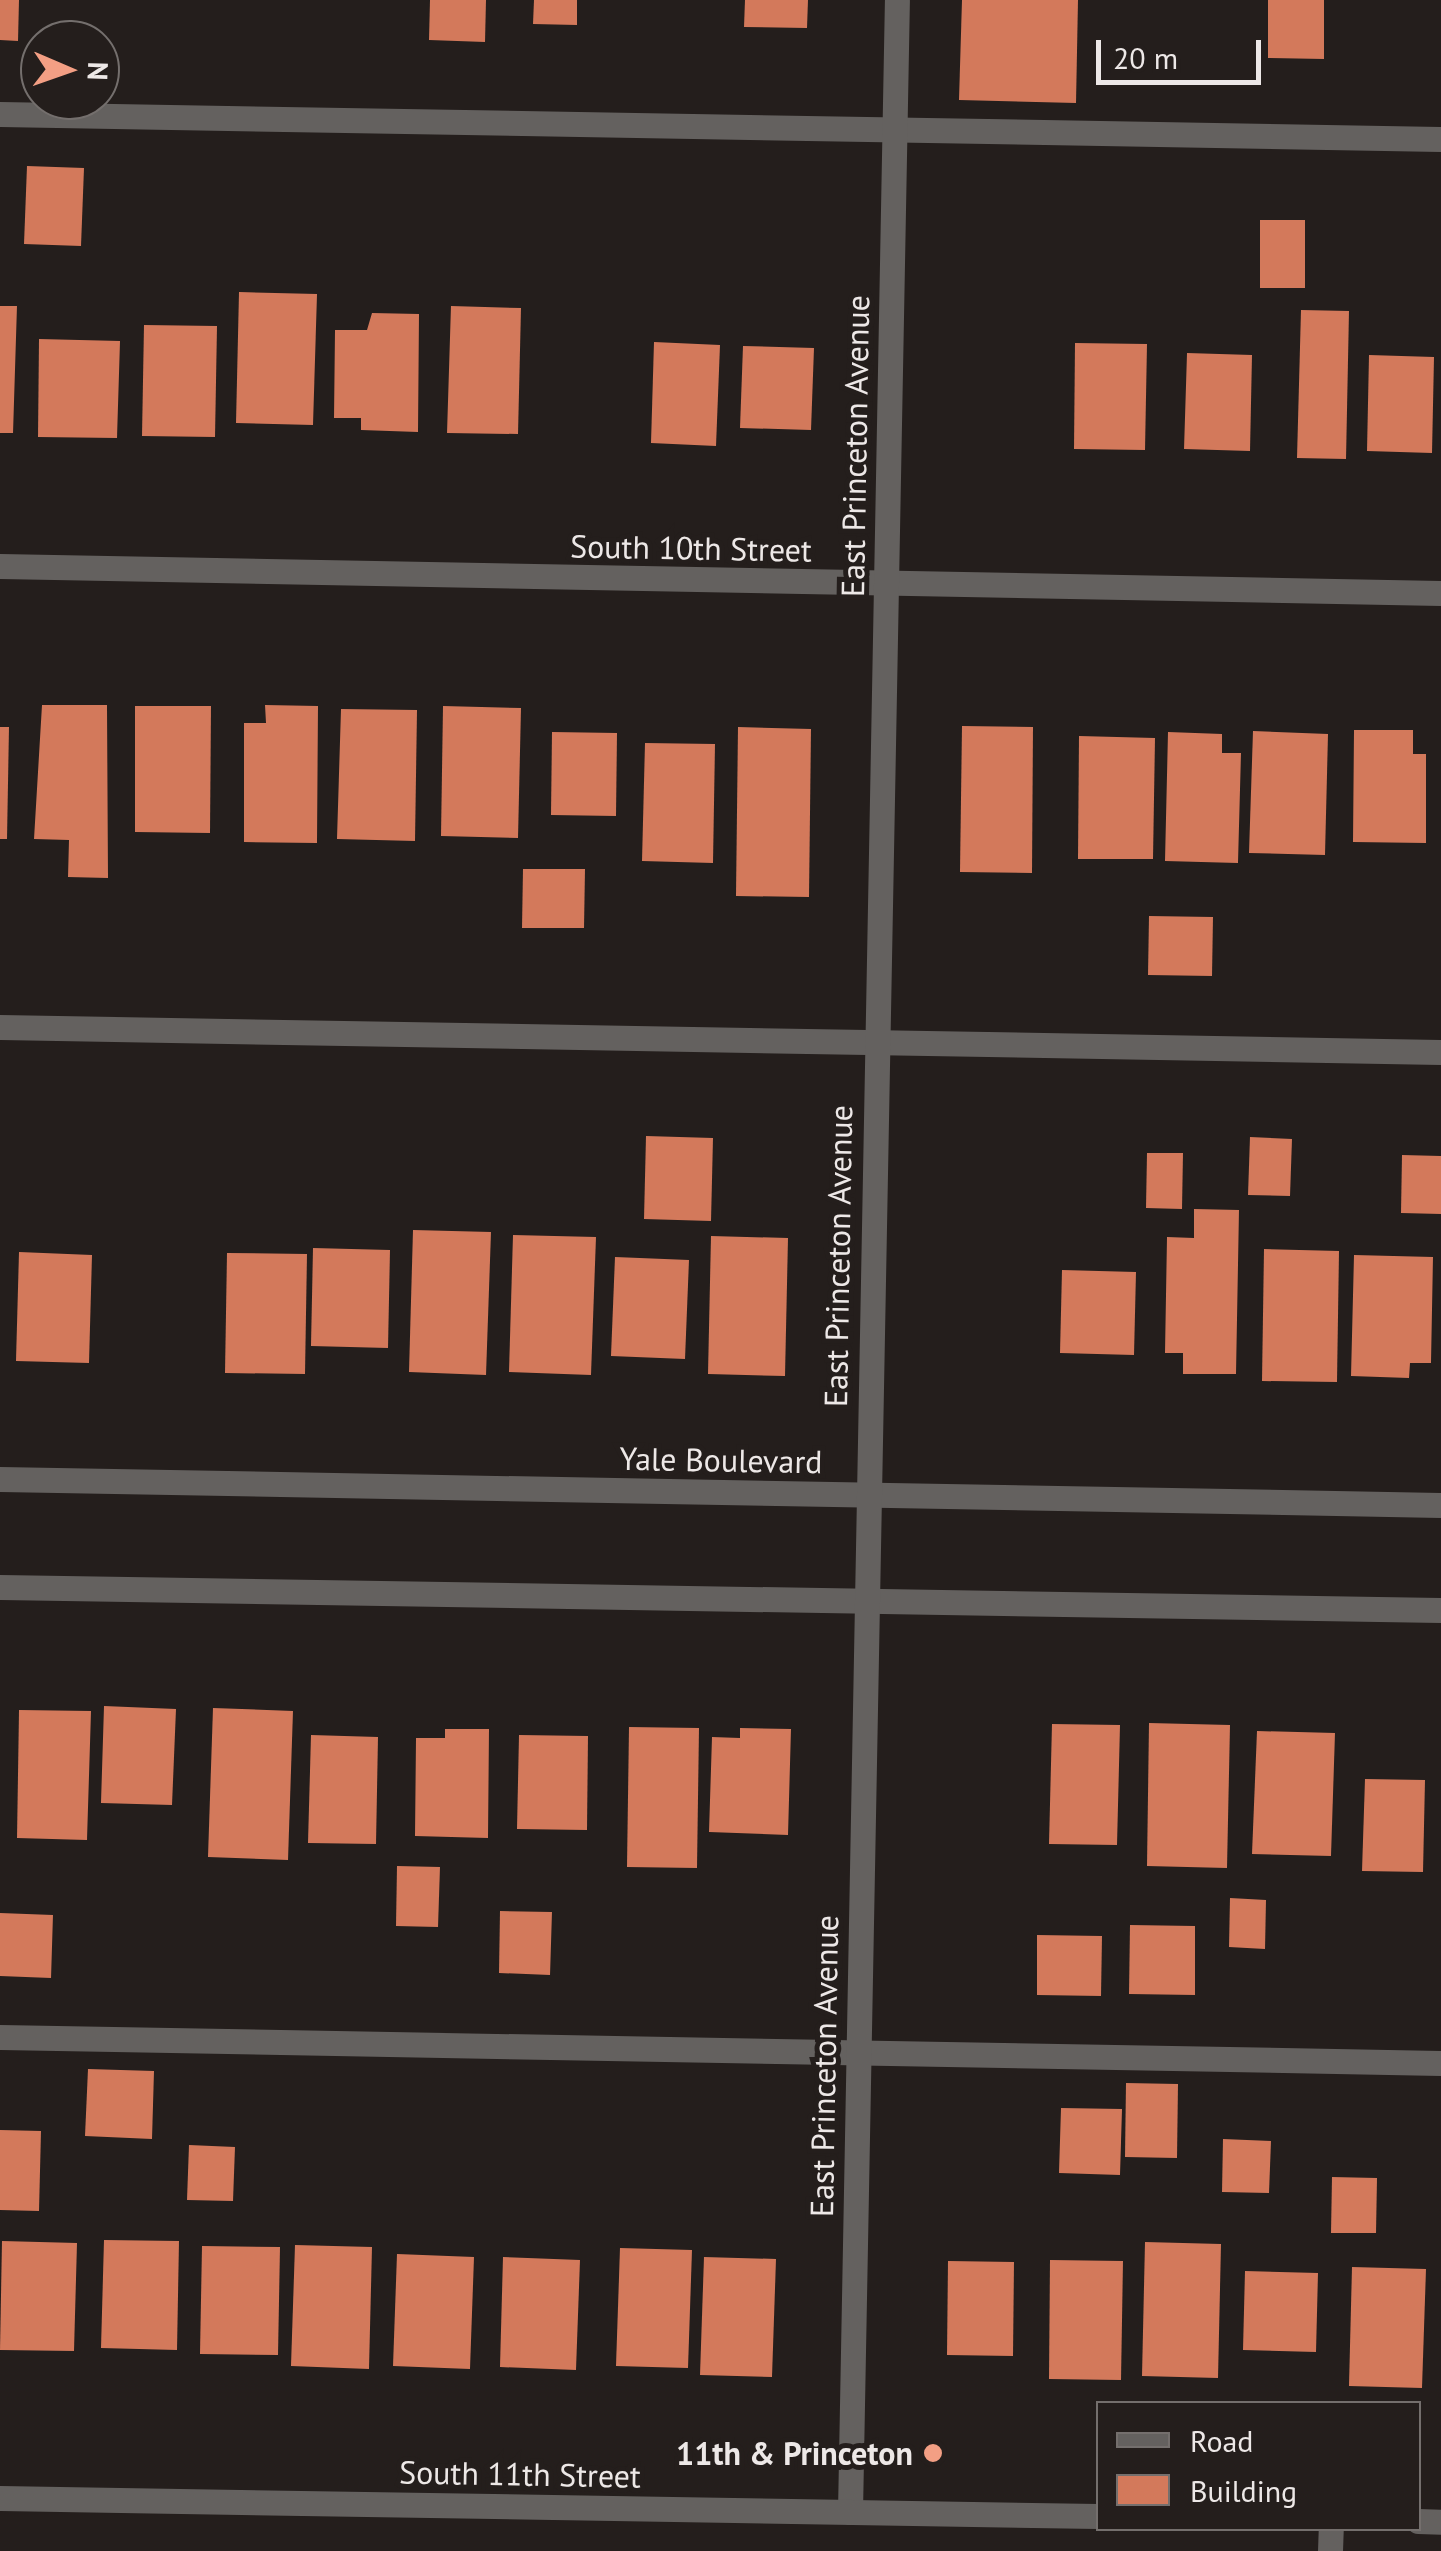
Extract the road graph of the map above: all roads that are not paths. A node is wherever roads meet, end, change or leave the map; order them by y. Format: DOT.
graph roads {
  1 [pos="896,0"];
  2 [pos="0,114"];
  3 [pos="894,132"];
  4 [pos="1441,139"];
  5 [pos="0,566"];
  6 [pos="884,585"];
  7 [pos="1441,594"];
  8 [pos="0,1027"];
  9 [pos="875,1044"];
  10 [pos="1441,1052"];
  11 [pos="0,1479"];
  12 [pos="866,1494"];
  13 [pos="1441,1505"];
  14 [pos="0,1587"];
  15 [pos="864,1600"];
  16 [pos="1441,1610"];
  17 [pos="0,2037"];
  18 [pos="857,2053"];
  19 [pos="1441,2062"];
  20 [pos="0,2498"];
  21 [pos="850,2512"];
  22 [pos="1096,2516"];
  1 -- 3 [label="street, East Princeton Avenue"];
  2 -- 3 [label="street"];
  3 -- 4 [label="street"];
  3 -- 6 [label="street, East Princeton Avenue"];
  5 -- 6 [label="street, South 10th Street"];
  6 -- 7 [label="street, South 10th Street"];
  6 -- 9 [label="street, East Princeton Avenue"];
  8 -- 9 [label="street"];
  9 -- 10 [label="street"];
  9 -- 12 [label="street, East Princeton Avenue"];
  11 -- 12 [label="street, Yale Boulevard"];
  12 -- 13 [label="street, Yale Boulevard"];
  12 -- 15 [label="street, East Princeton Avenue"];
  14 -- 15 [label="street"];
  15 -- 16 [label="street"];
  15 -- 18 [label="street, East Princeton Avenue"];
  17 -- 18 [label="street"];
  18 -- 19 [label="street"];
  18 -- 21 [label="street, East Princeton Avenue"];
  20 -- 21 [label="street, South 11th Street"];
  21 -- 22 [label="street, South 11th Street"];
}
